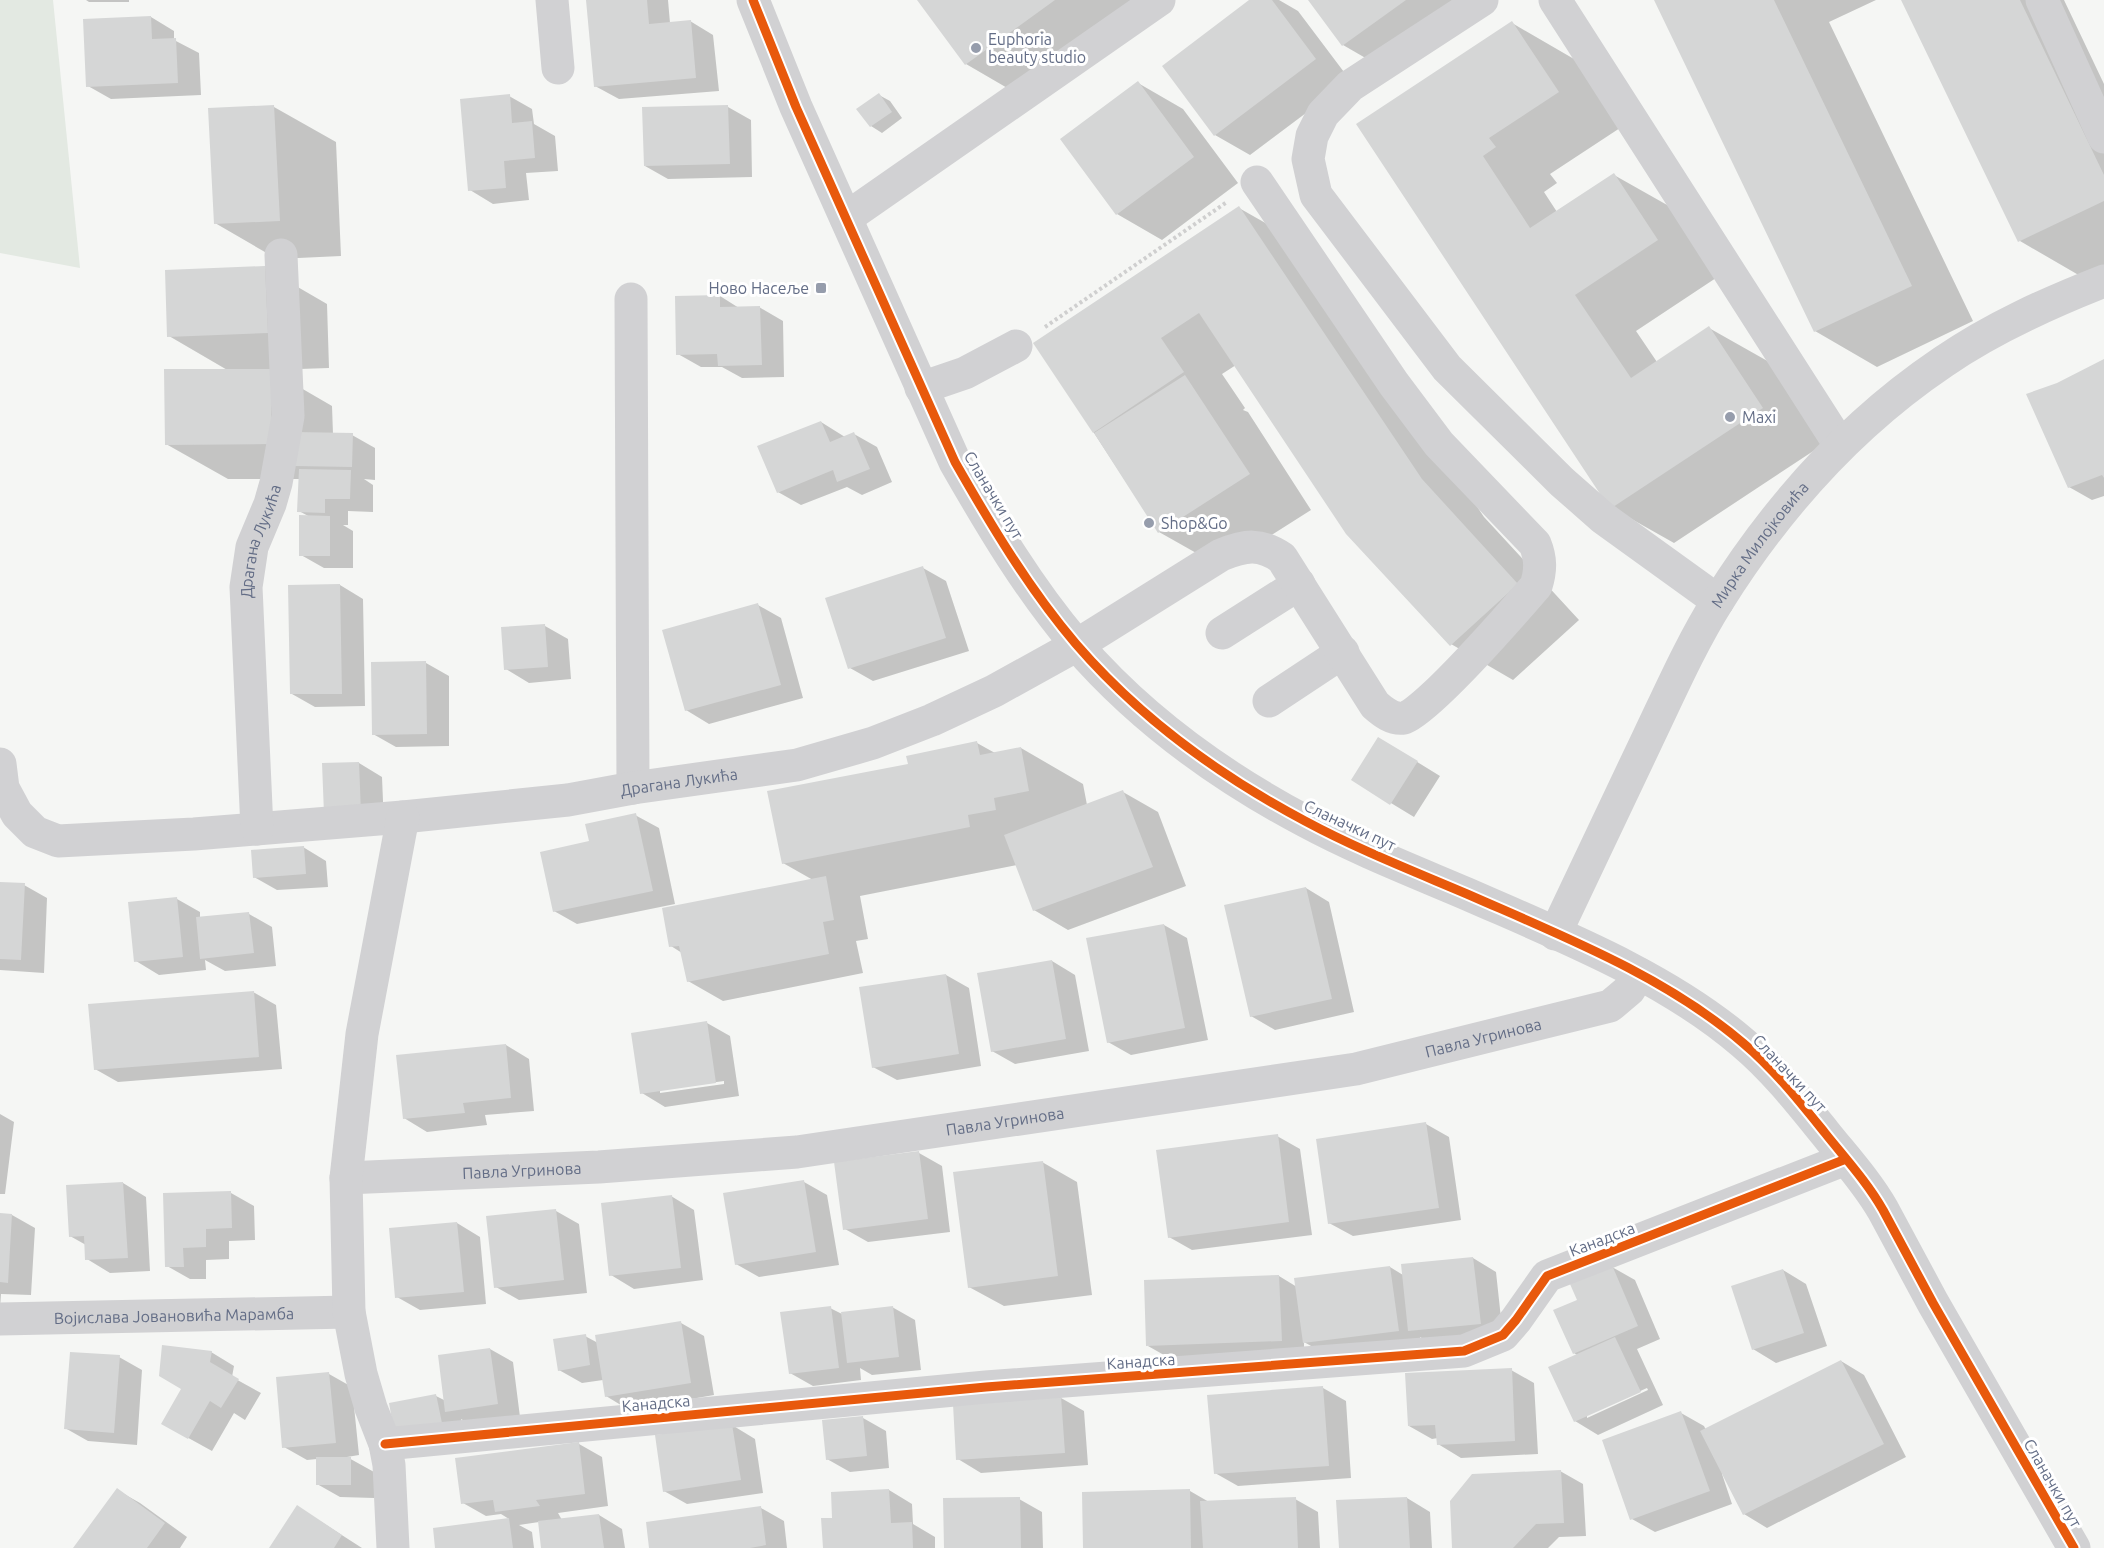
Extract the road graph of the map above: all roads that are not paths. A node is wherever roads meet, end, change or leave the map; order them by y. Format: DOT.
graph roads {
  1 [pos="552,0"];
  2 [pos="753,0"];
  3 [pos="1159,0"];
  4 [pos="1482,0"];
  5 [pos="1556,0"];
  6 [pos="2042,0"];
  7 [pos="558,68"];
  8 [pos="2104,137"];
  9 [pos="1257,182"];
  10 [pos="846,218"];
  11 [pos="281,255"];
  12 [pos="2104,281"];
  13 [pos="631,299"];
  14 [pos="1016,346"];
  15 [pos="921,388"];
  16 [pos="1840,446"];
  17 [pos="1299,584"];
  18 [pos="1718,601"];
  19 [pos="1222,633"];
  20 [pos="1077,645"];
  21 [pos="1343,652"];
  22 [pos="1269,701"];
  23 [pos="0,764"];
  24 [pos="633,788"];
  25 [pos="403,817"];
  26 [pos="256,829"];
  27 [pos="1555,934"];
  28 [pos="1640,974"];
  29 [pos="1846,1159"];
  30 [pos="346,1178"];
  31 [pos="349,1312"];
  32 [pos="0,1319"];
  33 [pos="385,1444"];
  34 [pos="393,1548"];
  35 [pos="2074,1548"];
  1 -- 7 [label="street"];
  2 -- 10 [label="street, Сланачки пут"];
  3 -- 10 [label="street"];
  4 -- 18 [label="street"];
  5 -- 16 [label="street"];
  6 -- 8 [label="street"];
  9 -- 21 [label="street"];
  10 -- 15 [label="street, Сланачки пут"];
  11 -- 26 [label="street, Драгана Лукића"];
  12 -- 16 [label="street, Мирка Милојковића"];
  13 -- 24 [label="street"];
  14 -- 15 [label="street"];
  15 -- 20 [label="street, Сланачки пут"];
  16 -- 18 [label="street, Мирка Милојковића"];
  17 -- 19 [label="street"];
  17 -- 20 [label="street, Драгана Лукића"];
  17 -- 21 [label="street"];
  18 -- 27 [label="street, Мирка Милојковића"];
  20 -- 24 [label="street, Драгана Лукића"];
  20 -- 27 [label="street, Сланачки пут"];
  21 -- 22 [label="street"];
  23 -- 26 [label="street, Драгана Лукића"];
  24 -- 25 [label="street, Драгана Лукића"];
  25 -- 26 [label="street, Драгана Лукића"];
  25 -- 30 [label="street"];
  27 -- 28 [label="street, Сланачки пут"];
  28 -- 29 [label="street, Сланачки пут"];
  28 -- 30 [label="street, Павла Угринова"];
  29 -- 33 [label="street, Канадска"];
  29 -- 35 [label="street, Сланачки пут"];
  30 -- 31 [label="street"];
  31 -- 32 [label="street, Војислава Јовановића Марамба"];
  31 -- 33 [label="street"];
  33 -- 34 [label="street"];
}
